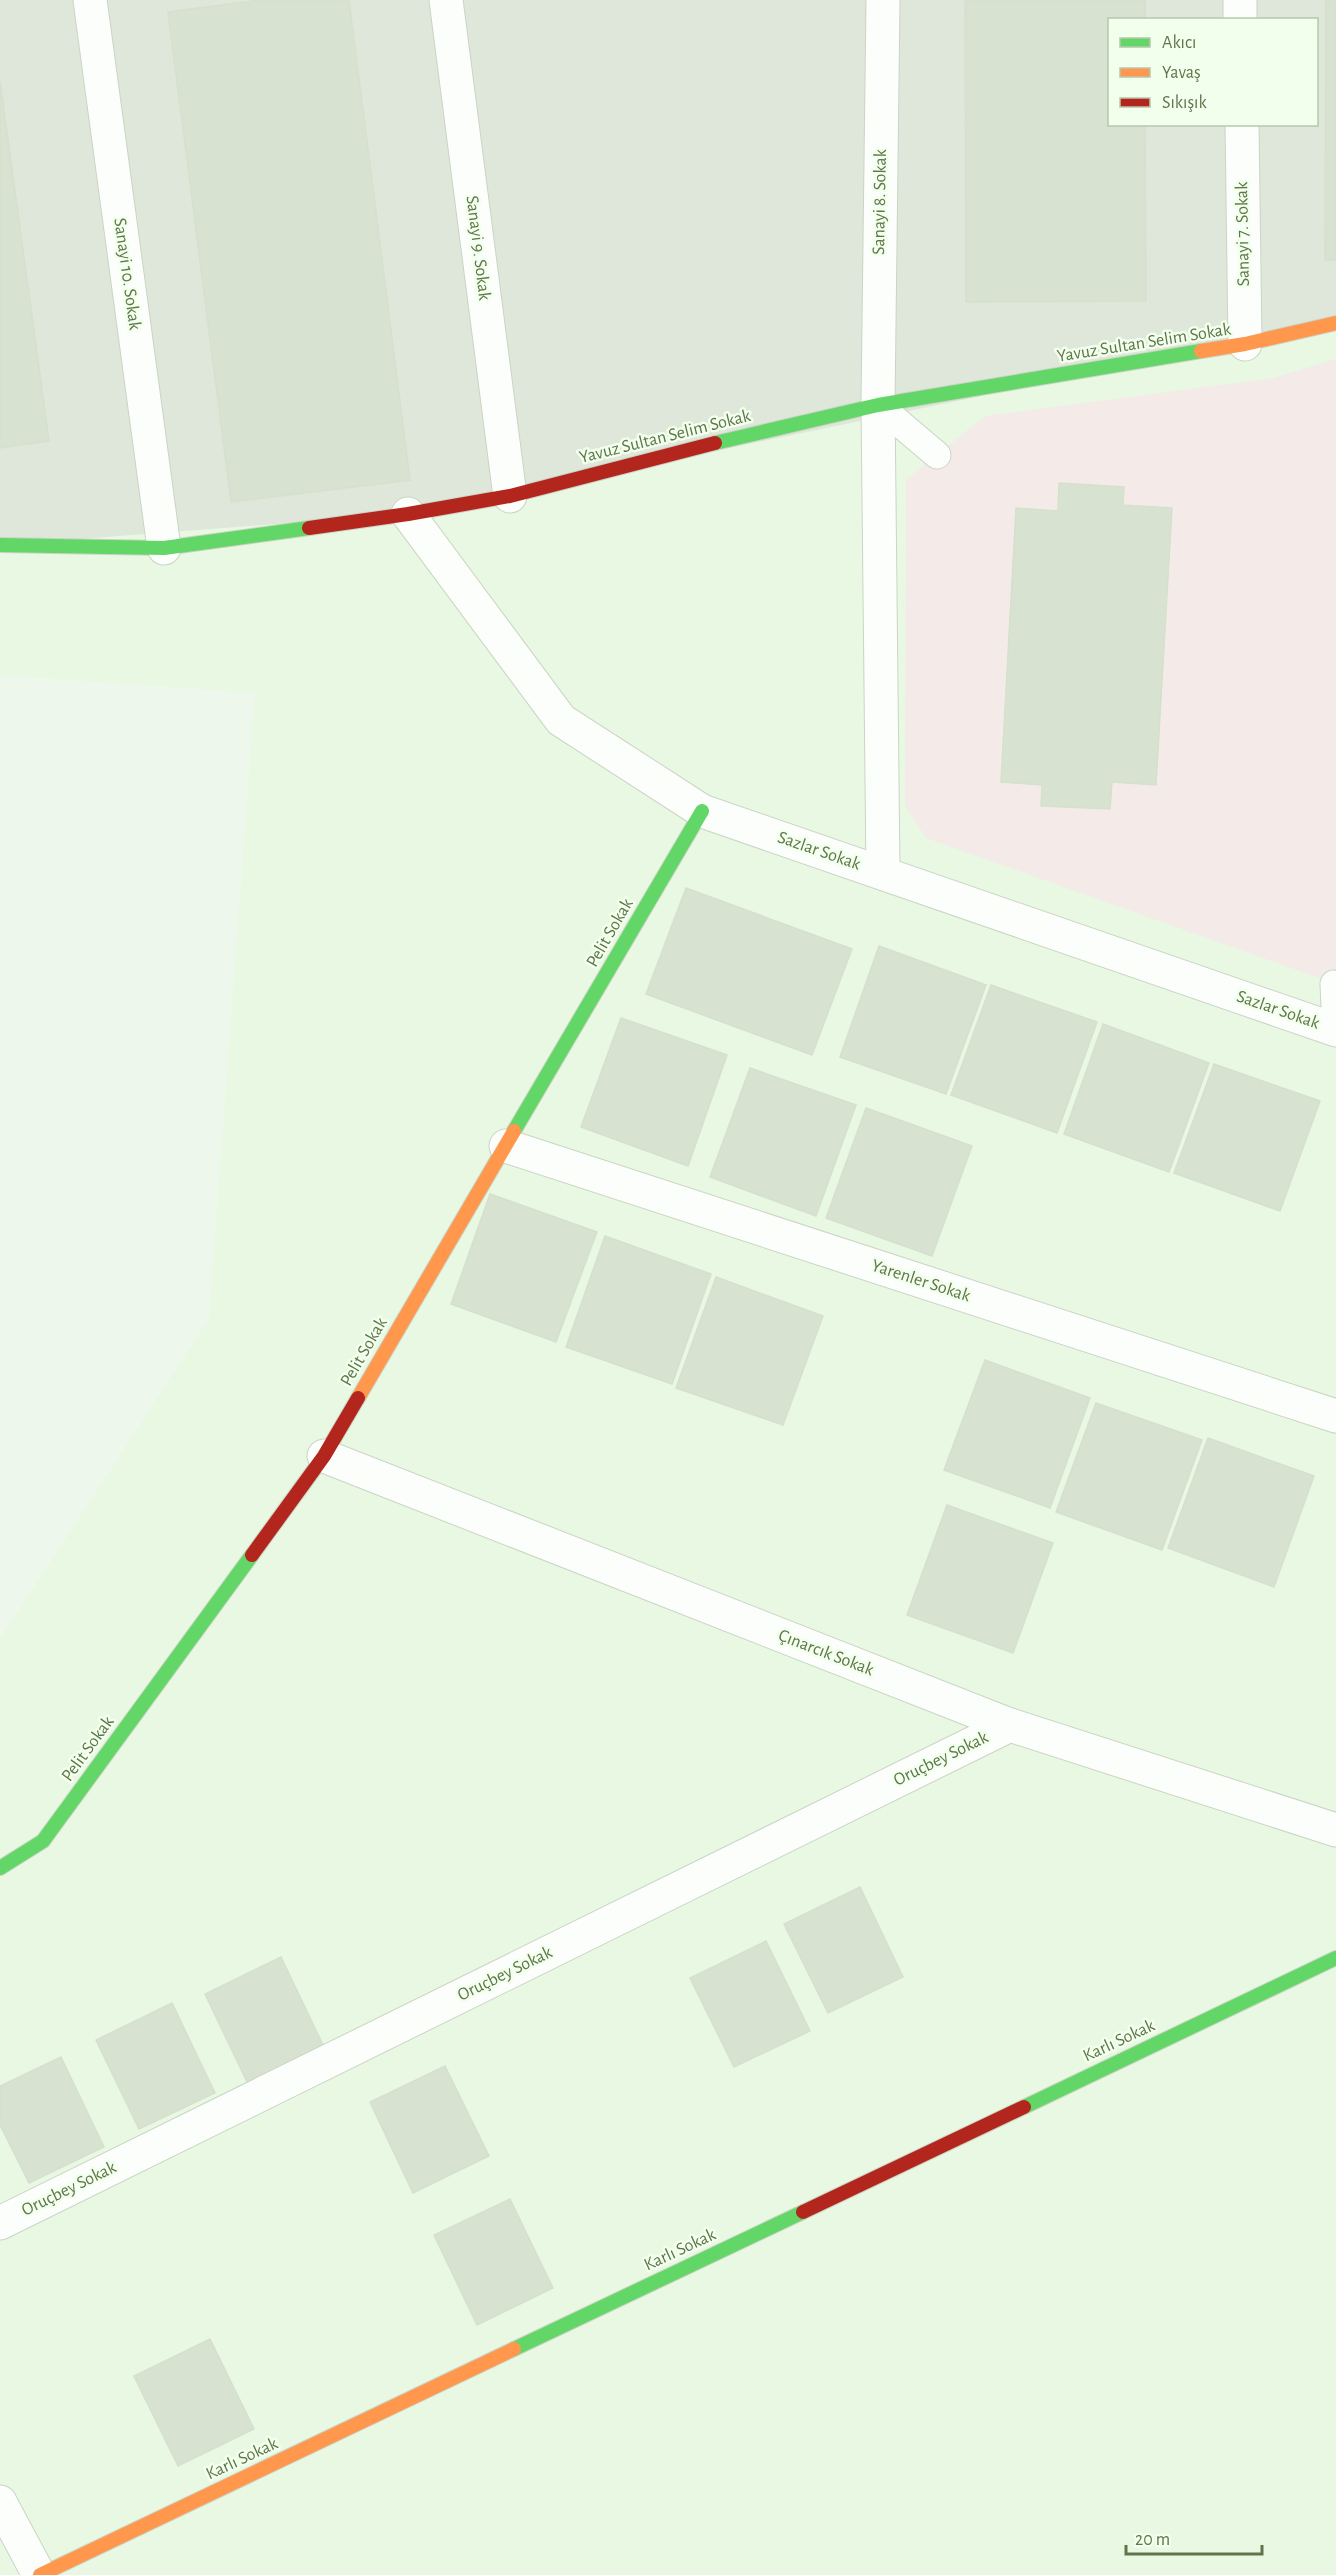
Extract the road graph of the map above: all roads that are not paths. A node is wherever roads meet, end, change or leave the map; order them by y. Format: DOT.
graph roads {
  1 [pos="90,0"];
  2 [pos="446,0"];
  3 [pos="883,0"];
  4 [pos="1240,0"];
  5 [pos="1240,18"];
  6 [pos="1242,126"];
  7 [pos="1336,323"];
  8 [pos="1245,344"];
  9 [pos="878,405"];
  10 [pos="937,455"];
  11 [pos="510,495"];
  12 [pos="408,514"];
  13 [pos="0,545"];
  14 [pos="164,548"];
  15 [pos="702,811"];
  16 [pos="883,873"];
  17 [pos="1334,984"];
  18 [pos="1336,1030"];
  19 [pos="506,1146"];
  20 [pos="1336,1416"];
  21 [pos="324,1456"];
  22 [pos="1010,1725"];
  23 [pos="1336,1830"];
  24 [pos="0,1868"];
  25 [pos="1336,1958"];
  26 [pos="0,2223"];
  27 [pos="0,2502"];
  28 [pos="40,2575"];
  1 -- 14 [label="street, Sanayi 10. Sokak"];
  2 -- 11 [label="street, Sanayi 9. Sokak"];
  3 -- 9 [label="street, Sanayi 8. Sokak"];
  4 -- 5 [label="street"];
  6 -- 8 [label="street, Sanayi 7. Sokak"];
  7 -- 8 [label="street, Yavuz Sultan Selim Sokak"];
  8 -- 9 [label="street, Yavuz Sultan Selim Sokak"];
  9 -- 10 [label="lane"];
  9 -- 11 [label="street, Yavuz Sultan Selim Sokak"];
  9 -- 16 [label="street, Sanayi 8. Sokak"];
  11 -- 12 [label="street, Yavuz Sultan Selim Sokak"];
  12 -- 14 [label="street, Yavuz Sultan Selim Sokak"];
  12 -- 15 [label="street, Sazlar Sokak"];
  13 -- 14 [label="street, Yavuz Sultan Selim Sokak"];
  15 -- 16 [label="street, Sazlar Sokak"];
  15 -- 19 [label="street, Pelit Sokak"];
  16 -- 18 [label="street, Sazlar Sokak"];
  17 -- 18 [label="lane"];
  19 -- 20 [label="street, Yarenler Sokak"];
  19 -- 21 [label="street, Pelit Sokak"];
  21 -- 22 [label="street, Çınarcık Sokak"];
  21 -- 24 [label="street, Pelit Sokak"];
  22 -- 23 [label="street, Çınarcık Sokak"];
  22 -- 26 [label="street, Oruçbey Sokak"];
  25 -- 28 [label="street, Karlı Sokak"];
  27 -- 28 [label="street"];
}
